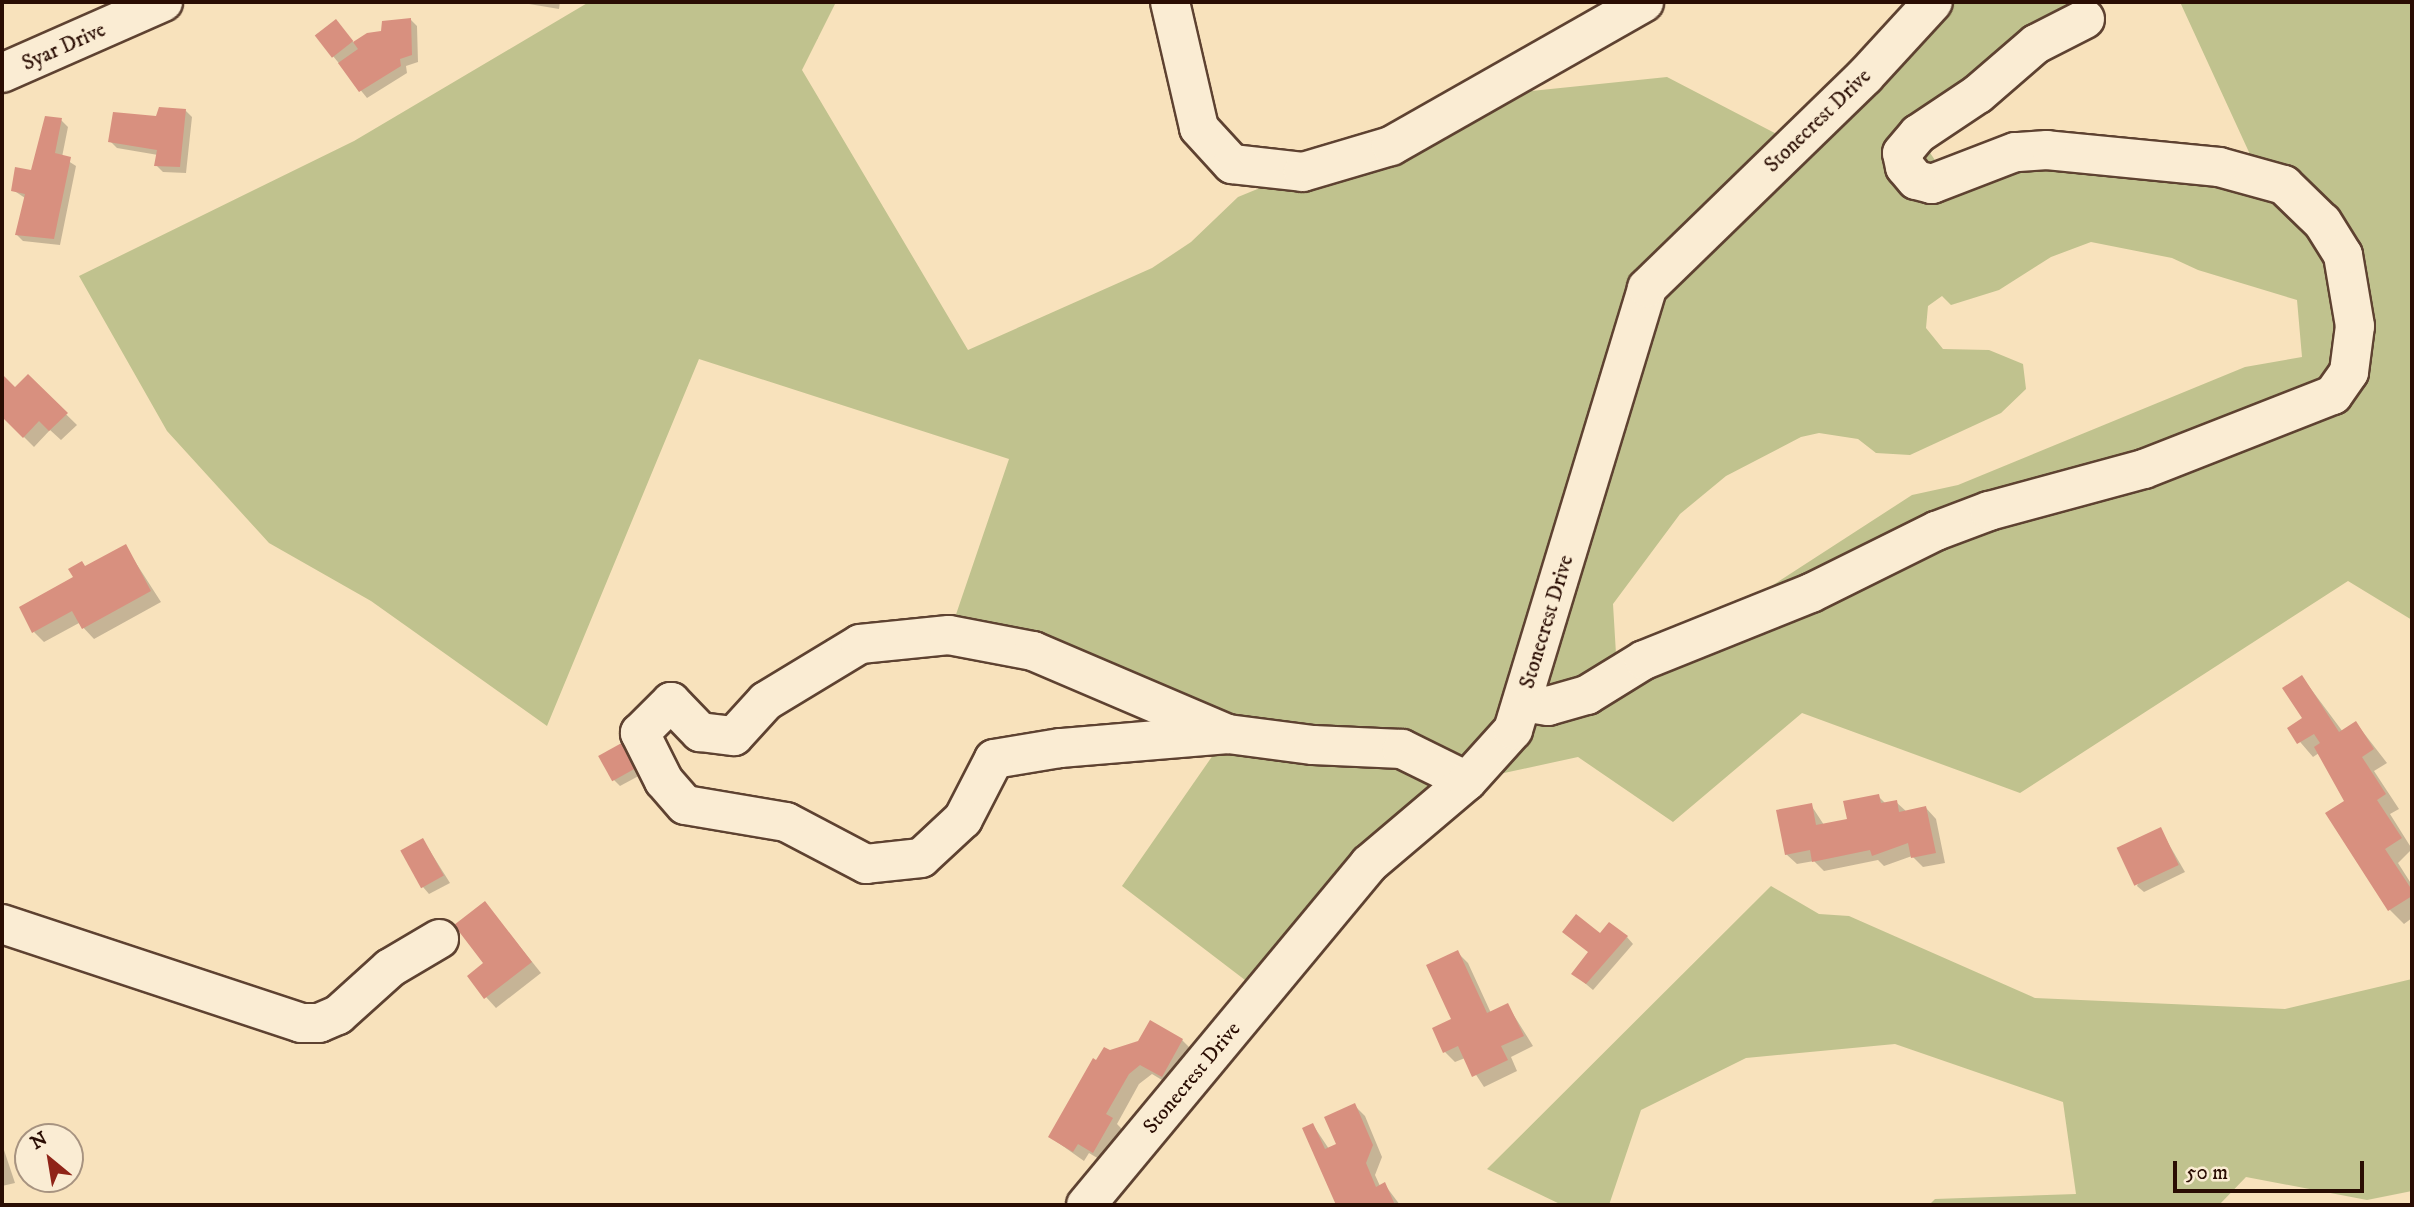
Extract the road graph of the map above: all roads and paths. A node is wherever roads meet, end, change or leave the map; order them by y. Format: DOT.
graph roads {
  1 [pos="163,2"];
  2 [pos="1170,2"];
  3 [pos="1644,2"];
  4 [pos="1933,2"];
  5 [pos="2085,19"];
  6 [pos="2,73"];
  7 [pos="1522,702"];
  8 [pos="1228,734"];
  9 [pos="1467,782"];
  10 [pos="2,924"];
  11 [pos="439,939"];
  12 [pos="1086,1205"];
  1 -- 6 [label="street, Syar Drive"];
  2 -- 3 [label="street"];
  4 -- 7 [label="street, Stonecrest Drive"];
  5 -- 7 [label="street"];
  7 -- 9 [label="street, Stonecrest Drive"];
  8 -- 8 [label="street"];
  8 -- 9 [label="street"];
  9 -- 12 [label="street, Stonecrest Drive"];
  10 -- 11 [label="street"];
}
